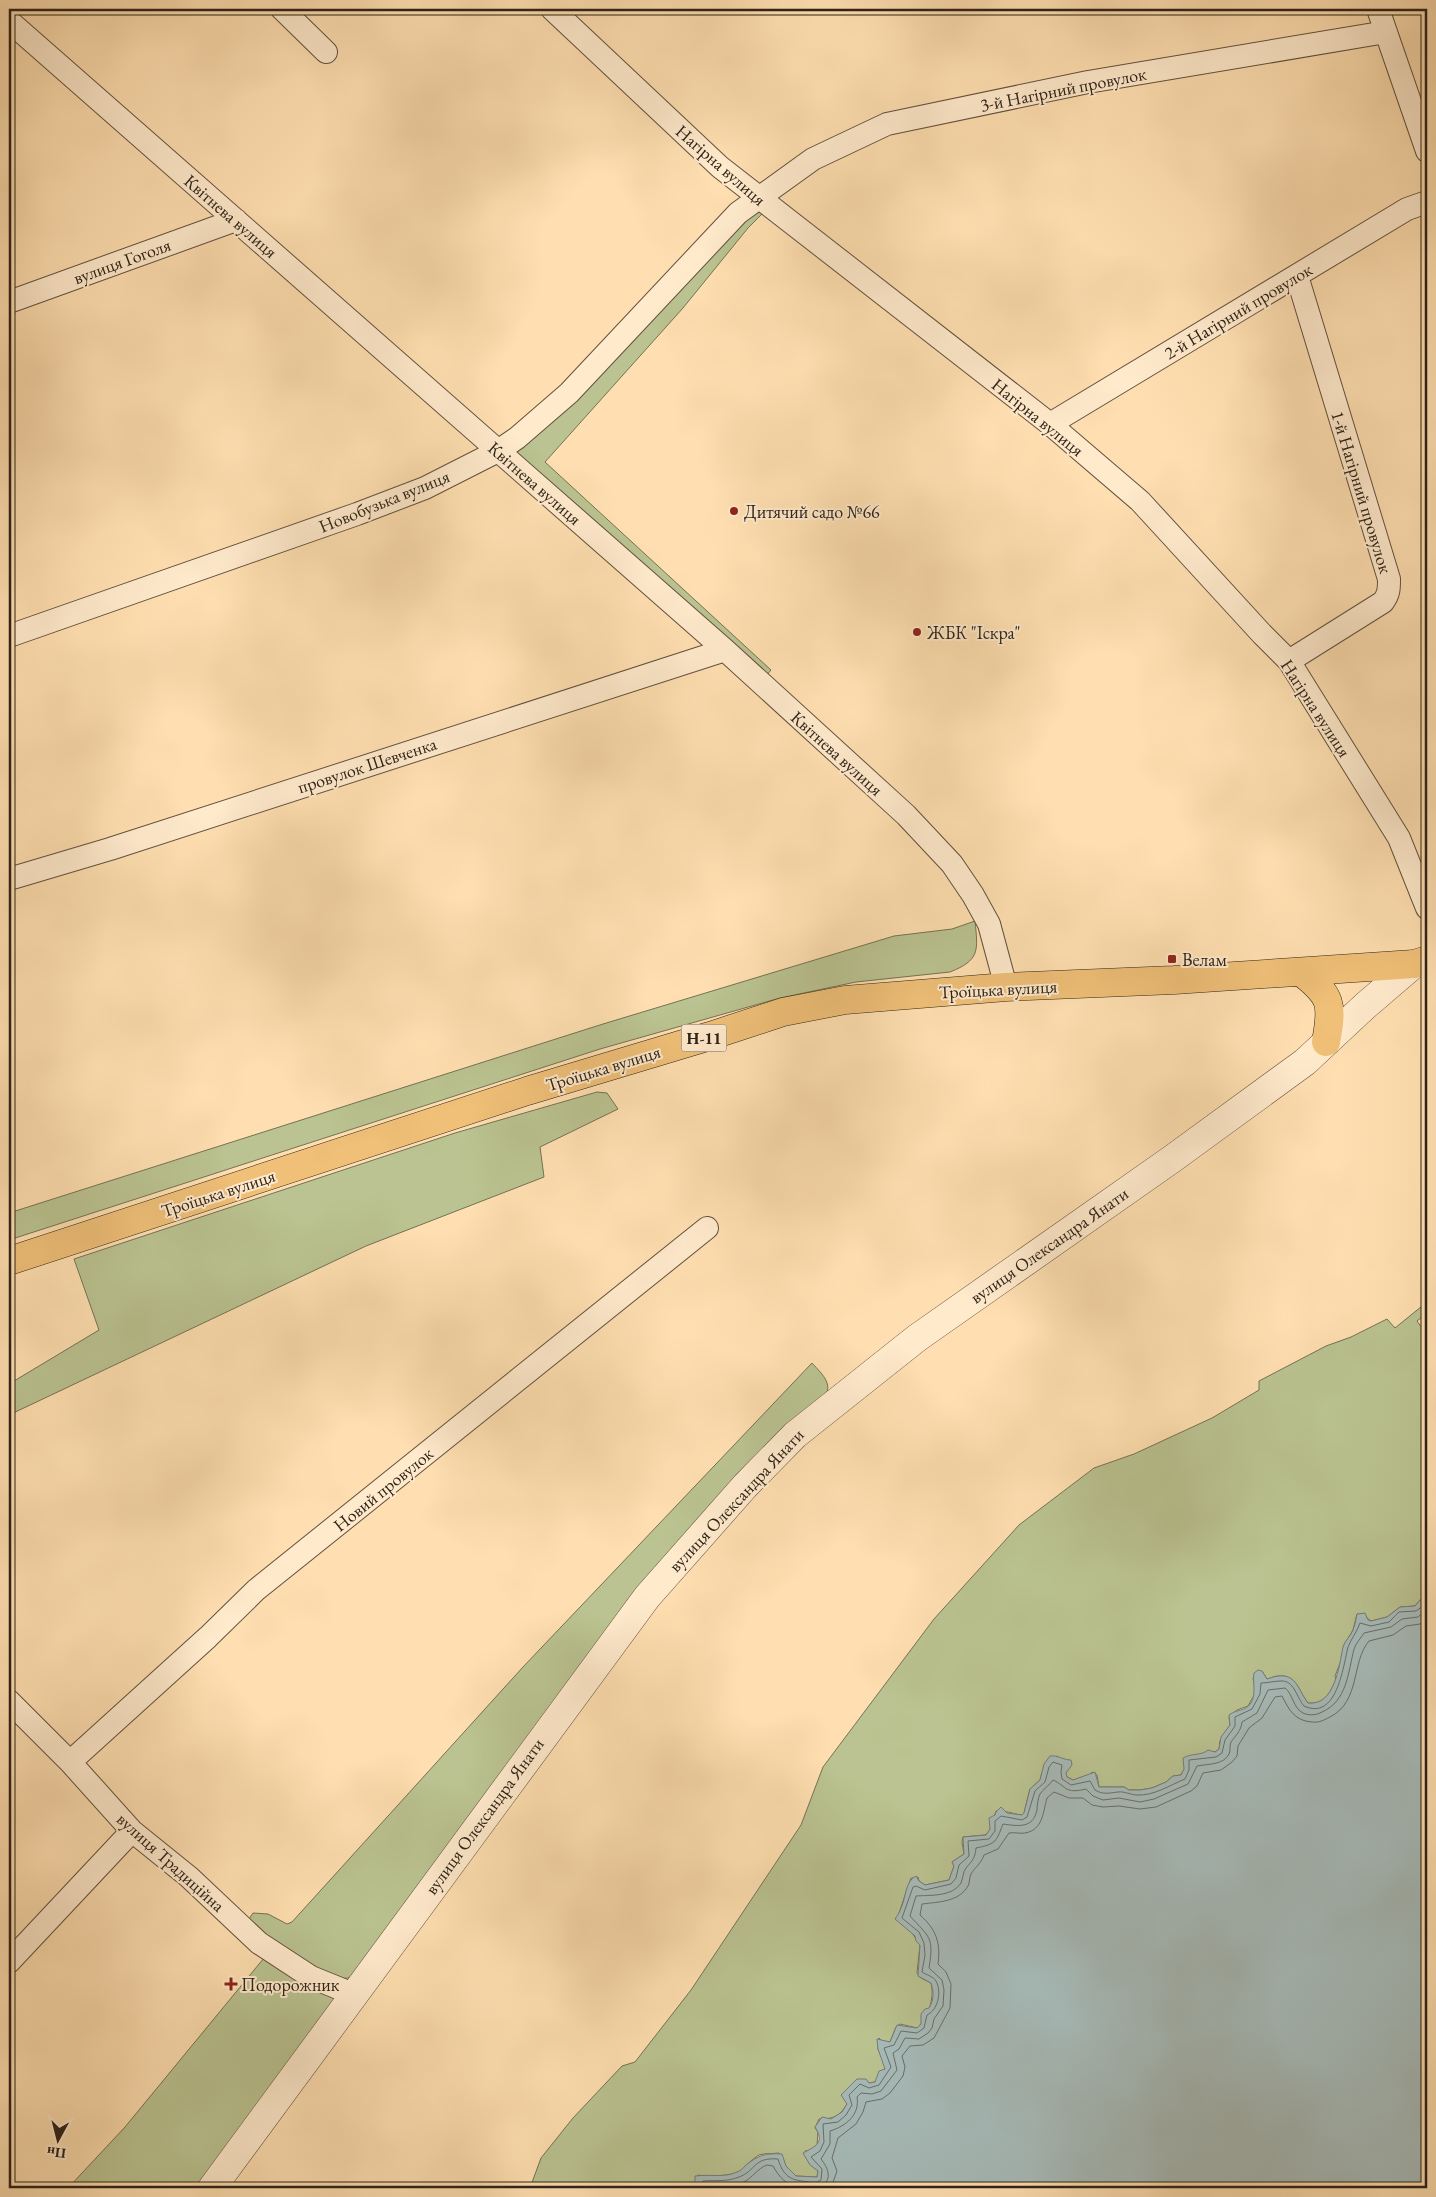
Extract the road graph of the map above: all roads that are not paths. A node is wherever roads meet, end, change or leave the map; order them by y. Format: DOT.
graph roads {
  1 [pos="282,9"];
  2 [pos="552,9"];
  3 [pos="1378,9"];
  4 [pos="9,21"];
  5 [pos="1386,32"];
  6 [pos="326,52"];
  7 [pos="1427,151"];
  8 [pos="759,199"];
  9 [pos="1427,202"];
  10 [pos="236,220"];
  11 [pos="1297,276"];
  12 [pos="9,302"];
  13 [pos="1050,424"];
  14 [pos="498,451"];
  15 [pos="9,636"];
  16 [pos="725,650"];
  17 [pos="1289,661"];
  18 [pos="9,879"];
  19 [pos="1427,908"];
  20 [pos="1420,962"];
  21 [pos="1301,972"];
  22 [pos="1006,987"];
  23 [pos="1326,1042"];
  24 [pos="707,1228"];
  25 [pos="9,1261"];
  26 [pos="9,1701"];
  27 [pos="70,1762"];
  28 [pos="132,1831"];
  29 [pos="9,1962"];
  30 [pos="353,1994"];
  31 [pos="212,2188"];
  1 -- 6 [label="street"];
  2 -- 8 [label="street, Нагірна вулиця"];
  3 -- 5 [label="street"];
  4 -- 10 [label="street, Квітнева вулиця"];
  5 -- 7 [label="street"];
  5 -- 8 [label="street, 3-й Нагірний провулок"];
  8 -- 13 [label="street, Нагірна вулиця"];
  8 -- 14 [label="street, Новобузька вулиця"];
  9 -- 11 [label="street, 2-й Нагірний провулок"];
  10 -- 12 [label="street, вулиця Гоголя"];
  10 -- 14 [label="street, Квітнева вулиця"];
  11 -- 13 [label="street, 2-й Нагірний провулок"];
  11 -- 17 [label="street, 1-й Нагірний провулок"];
  13 -- 17 [label="street, Нагірна вулиця"];
  14 -- 15 [label="street, Новобузька вулиця"];
  14 -- 16 [label="street, Квітнева вулиця"];
  16 -- 18 [label="street, провулок Шевченка"];
  16 -- 22 [label="street, Квітнева вулиця"];
  17 -- 19 [label="street, Нагірна вулиця"];
  20 -- 21 [label="main road, Троїцька вулиця / Н-11"];
  20 -- 23 [label="street, вулиця Олександра Янати"];
  21 -- 22 [label="main road, Троїцька вулиця / Н-11"];
  21 -- 23 [label="main road"];
  22 -- 25 [label="main road, Троїцька вулиця / Н-11"];
  23 -- 30 [label="street, вулиця Олександра Янати"];
  24 -- 27 [label="street, Новий провулок"];
  26 -- 27 [label="street, вулиця Традиційна"];
  27 -- 28 [label="street, вулиця Традиційна"];
  28 -- 29 [label="street"];
  28 -- 30 [label="street, вулиця Традиційна"];
  30 -- 31 [label="street, вулиця Олександра Янати"];
}
